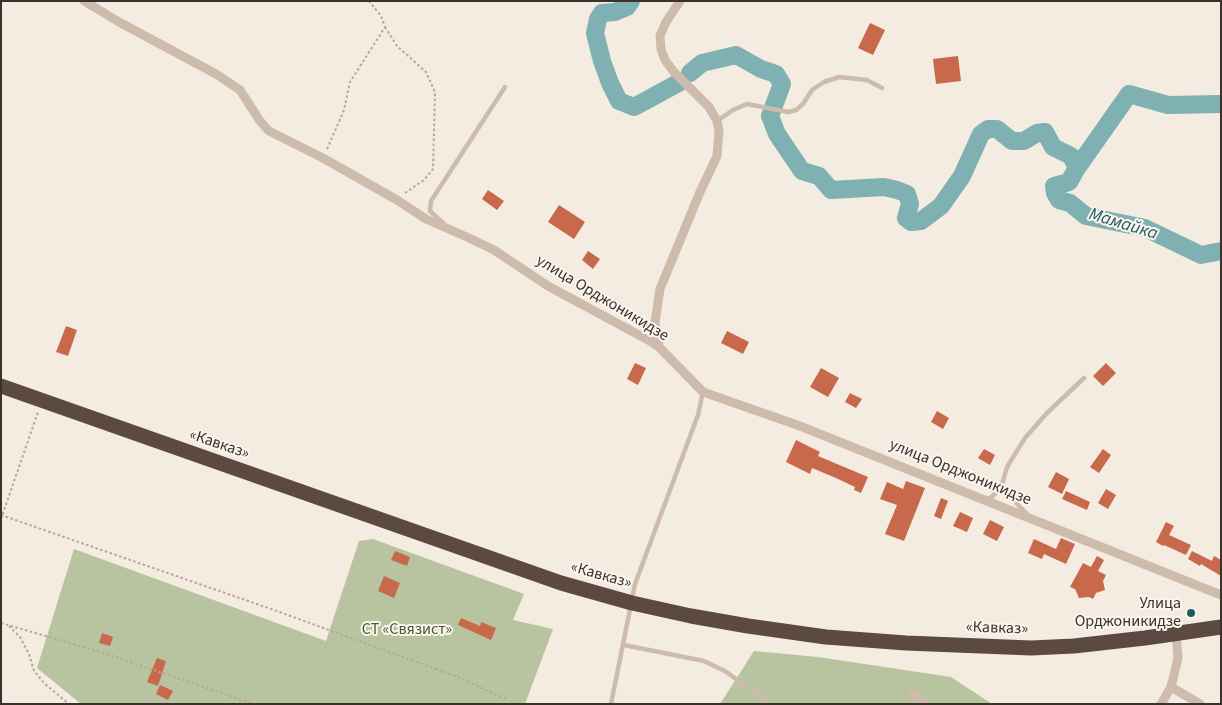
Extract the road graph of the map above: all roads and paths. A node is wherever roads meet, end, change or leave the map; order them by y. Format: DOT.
graph roads {
  1 [pos="84,1"];
  2 [pos="369,1"];
  3 [pos="680,1"];
  4 [pos="385,27"];
  5 [pos="505,87"];
  6 [pos="882,88"];
  7 [pos="716,121"];
  8 [pos="323,158"];
  9 [pos="397,200"];
  10 [pos="451,230"];
  11 [pos="659,348"];
  12 [pos="1084,378"];
  13 [pos="1,386"];
  14 [pos="703,392"];
  15 [pos="42,400"];
  16 [pos="1001,488"];
  17 [pos="987,501"];
  18 [pos="2,516"];
  19 [pos="1031,517"];
  20 [pos="1221,595"];
  21 [pos="632,603"];
  22 [pos="1,623"];
  23 [pos="8,624"];
  24 [pos="1221,627"];
  25 [pos="1176,633"];
  26 [pos="624,645"];
  27 [pos="1171,688"];
  28 [pos="913,694"];
  29 [pos="506,699"];
  30 [pos="68,704"];
  31 [pos="253,704"];
  32 [pos="611,704"];
  33 [pos="770,704"];
  34 [pos="926,704"];
  35 [pos="1161,704"];
  36 [pos="1200,704"];
  1 -- 8 [label="street, улица Орджоникидзе"];
  2 -- 4 [label="path"];
  3 -- 7 [label="street"];
  4 -- 8 [label="path"];
  4 -- 9 [label="path"];
  5 -- 10 [label="lane"];
  6 -- 7 [label="lane"];
  7 -- 11 [label="street"];
  8 -- 9 [label="street, улица Орджоникидзе"];
  9 -- 10 [label="street, улица Орджоникидзе"];
  10 -- 11 [label="street, улица Орджоникидзе"];
  11 -- 14 [label="street, улица Орджоникидзе"];
  12 -- 16 [label="lane"];
  13 -- 15 [label="highway, «Кавказ»"];
  14 -- 17 [label="street, улица Орджоникидзе"];
  14 -- 21 [label="lane"];
  15 -- 18 [label="path"];
  15 -- 21 [label="highway, «Кавказ»"];
  16 -- 17 [label="lane"];
  16 -- 19 [label="lane"];
  17 -- 19 [label="street, улица Орджоникидзе"];
  18 -- 29 [label="path"];
  19 -- 20 [label="street, улица Орджоникидзе"];
  21 -- 25 [label="highway, «Кавказ»"];
  21 -- 26 [label="lane"];
  22 -- 23 [label="path"];
  23 -- 30 [label="path"];
  23 -- 31 [label="path"];
  24 -- 25 [label="highway, «Кавказ»"];
  25 -- 27 [label="street"];
  26 -- 32 [label="lane"];
  26 -- 33 [label="lane"];
  27 -- 35 [label="street"];
  27 -- 36 [label="street"];
  28 -- 34 [label="street"];
}
